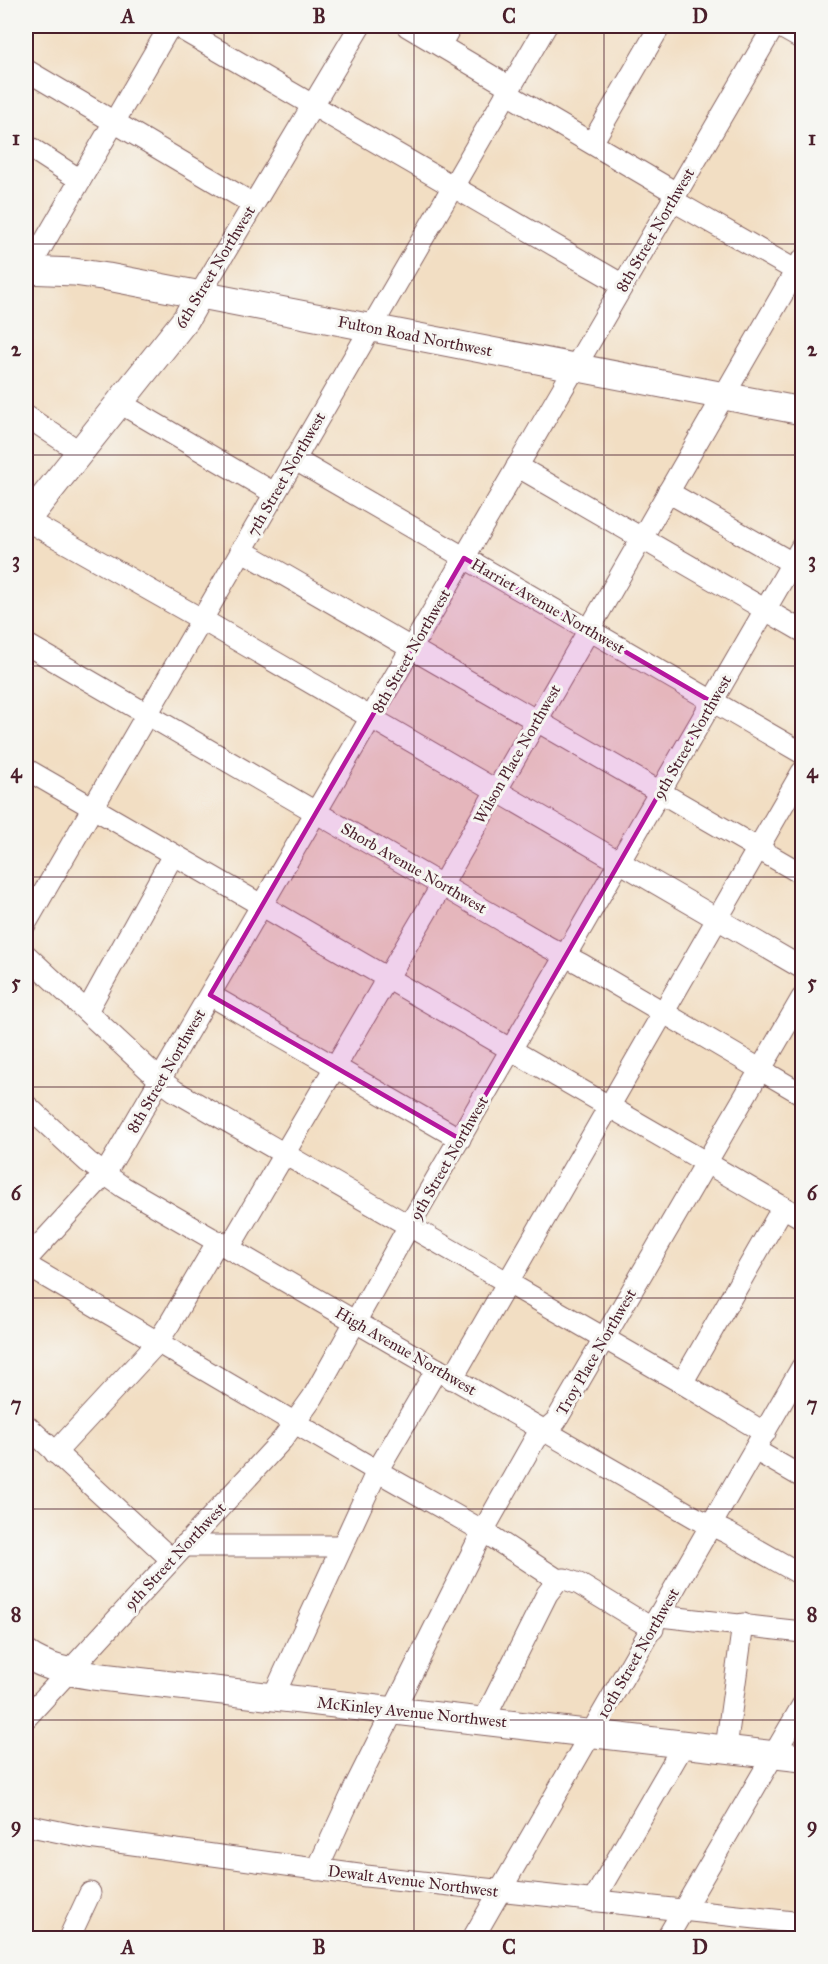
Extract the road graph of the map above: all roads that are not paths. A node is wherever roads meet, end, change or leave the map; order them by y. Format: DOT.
graph roads {
  1 [pos="170,26"];
  2 [pos="176,26"];
  3 [pos="360,26"];
  4 [pos="407,26"];
  5 [pos="451,26"];
  6 [pos="546,26"];
  7 [pos="660,26"];
  8 [pos="774,26"];
  9 [pos="802,39"];
  10 [pos="440,45"];
  11 [pos="26,70"];
  12 [pos="508,90"];
  13 [pos="312,105"];
  14 [pos="113,122"];
  15 [pos="592,143"];
  16 [pos="26,145"];
  17 [pos="80,180"];
  18 [pos="453,187"];
  19 [pos="674,196"];
  20 [pos="253,204"];
  21 [pos="800,268"];
  22 [pos="27,270"];
  23 [pos="623,285"];
  24 [pos="200,294"];
  25 [pos="370,328"];
  26 [pos="576,366"];
  27 [pos="725,396"];
  28 [pos="120,403"];
  29 [pos="802,411"];
  30 [pos="26,416"];
  31 [pos="80,452"];
  32 [pos="294,459"];
  33 [pos="516,466"];
  34 [pos="668,492"];
  35 [pos="274,493"];
  36 [pos="26,520"];
  37 [pos="641,539"];
  38 [pos="241,550"];
  39 [pos="797,554"];
  40 [pos="464,558"];
  41 [pos="765,610"];
  42 [pos="201,619"];
  43 [pos="589,630"];
  44 [pos="802,631"];
  45 [pos="26,644"];
  46 [pos="412,649"];
  47 [pos="712,702"];
  48 [pos="147,713"];
  49 [pos="372,719"];
  50 [pos="536,721"];
  51 [pos="802,753"];
  52 [pos="26,770"];
  53 [pos="802,772"];
  54 [pos="496,790"];
  55 [pos="660,793"];
  56 [pos="92,807"];
  57 [pos="317,812"];
  58 [pos="758,849"];
  59 [pos="173,855"];
  60 [pos="620,862"];
  61 [pos="802,874"];
  62 [pos="442,885"];
  63 [pos="262,906"];
  64 [pos="718,918"];
  65 [pos="26,923"];
  66 [pos="26,955"];
  67 [pos="566,956"];
  68 [pos="802,968"];
  69 [pos="386,978"];
  70 [pos="210,995"];
  71 [pos="802,998"];
  72 [pos="87,1011"];
  73 [pos="663,1012"];
  74 [pos="511,1050"];
  75 [pos="335,1067"];
  76 [pos="761,1070"];
  77 [pos="160,1080"];
  78 [pos="802,1094"];
  79 [pos="26,1105"];
  80 [pos="608,1107"];
  81 [pos="460,1139"];
  82 [pos="285,1154"];
  83 [pos="707,1163"];
  84 [pos="104,1175"];
  85 [pos="783,1207"];
  86 [pos="802,1218"];
  87 [pos="409,1226"];
  88 [pos="223,1244"];
  89 [pos="26,1260"];
  90 [pos="26,1265"];
  91 [pos="507,1283"];
  92 [pos="355,1321"];
  93 [pos="604,1339"];
  94 [pos="157,1343"];
  95 [pos="444,1374"];
  96 [pos="800,1378"];
  97 [pos="682,1383"];
  98 [pos="295,1423"];
  99 [pos="26,1425"];
  100 [pos="545,1431"];
  101 [pos="760,1442"];
  102 [pos="55,1452"];
  103 [pos="377,1471"];
  104 [pos="802,1477"];
  105 [pos="712,1525"];
  106 [pos="483,1531"];
  107 [pos="342,1546"];
  108 [pos="177,1552"];
  109 [pos="802,1575"];
  110 [pos="558,1580"];
  111 [pos="656,1622"];
  112 [pos="743,1624"];
  113 [pos="802,1632"];
  114 [pos="26,1654"];
  115 [pos="68,1672"];
  116 [pos="273,1697"];
  117 [pos="802,1706"];
  118 [pos="393,1710"];
  119 [pos="26,1718"];
  120 [pos="484,1720"];
  121 [pos="592,1733"];
  122 [pos="684,1744"];
  123 [pos="726,1748"];
  124 [pos="774,1754"];
  125 [pos="802,1758"];
  126 [pos="26,1825"];
  127 [pos="317,1870"];
  128 [pos="501,1891"];
  129 [pos="90,1893"];
  130 [pos="593,1901"];
  131 [pos="684,1910"];
  132 [pos="802,1923"];
  133 [pos="69,1938"];
  134 [pos="473,1938"];
  135 [pos="667,1938"];
  1 -- 14 [label="street"];
  2 -- 13 [label="street"];
  3 -- 13 [label="street, 6th Street Northwest"];
  4 -- 10 [label="street"];
  5 -- 10 [label="street"];
  6 -- 12 [label="street, 7th Street Northwest"];
  7 -- 15 [label="street"];
  8 -- 9 [label="street"];
  8 -- 19 [label="street, 8th Street Northwest"];
  10 -- 12 [label="street"];
  11 -- 14 [label="street"];
  12 -- 15 [label="street"];
  12 -- 18 [label="street, 7th Street Northwest"];
  13 -- 18 [label="street"];
  13 -- 20 [label="street, 6th Street Northwest"];
  14 -- 17 [label="street"];
  14 -- 20 [label="street"];
  15 -- 19 [label="street"];
  16 -- 17 [label="street"];
  17 -- 22 [label="street"];
  18 -- 23 [label="street"];
  18 -- 25 [label="street, 7th Street Northwest"];
  19 -- 21 [label="street"];
  19 -- 23 [label="street, 8th Street Northwest"];
  20 -- 24 [label="street, 6th Street Northwest"];
  21 -- 27 [label="street, Wilson Place Northwest"];
  22 -- 24 [label="main road, Fulton Road Northwest"];
  23 -- 26 [label="street, 8th Street Northwest"];
  24 -- 25 [label="main road, Fulton Road Northwest"];
  24 -- 28 [label="main road, 6th Street Northwest"];
  25 -- 26 [label="main road, Fulton Road Northwest"];
  25 -- 32 [label="street, 7th Street Northwest"];
  26 -- 27 [label="main road, Fulton Road Northwest"];
  26 -- 33 [label="street, 8th Street Northwest"];
  27 -- 29 [label="main road, Fulton Road Northwest"];
  27 -- 34 [label="street, Wilson Place Northwest"];
  28 -- 31 [label="main road, 6th Street Northwest"];
  28 -- 35 [label="street"];
  30 -- 31 [label="street"];
  31 -- 36 [label="main road, 6th Street Northwest"];
  32 -- 35 [label="street, 7th Street Northwest"];
  32 -- 40 [label="street, Harriet Avenue Northwest"];
  33 -- 37 [label="street"];
  33 -- 40 [label="street, 8th Street Northwest"];
  34 -- 37 [label="street, Wilson Place Northwest"];
  34 -- 39 [label="street"];
  35 -- 38 [label="street, 7th Street Northwest"];
  36 -- 42 [label="street"];
  37 -- 41 [label="street"];
  37 -- 43 [label="street, Wilson Place Northwest"];
  38 -- 42 [label="street, 7th Street Northwest"];
  38 -- 46 [label="street"];
  39 -- 41 [label="street, 9th Street Northwest"];
  40 -- 43 [label="street, Harriet Avenue Northwest"];
  40 -- 46 [label="street, 8th Street Northwest"];
  41 -- 44 [label="street"];
  41 -- 47 [label="street, 9th Street Northwest"];
  42 -- 48 [label="street, 7th Street Northwest"];
  42 -- 49 [label="street"];
  43 -- 47 [label="street, Harriet Avenue Northwest"];
  43 -- 50 [label="street, Wilson Place Northwest"];
  45 -- 48 [label="street, Shorb Avenue Northwest"];
  46 -- 49 [label="street, 8th Street Northwest"];
  46 -- 50 [label="street"];
  47 -- 51 [label="street, Harriet Avenue Northwest"];
  47 -- 55 [label="street, 9th Street Northwest"];
  48 -- 56 [label="street, 7th Street Northwest"];
  48 -- 57 [label="street, Shorb Avenue Northwest"];
  49 -- 54 [label="street"];
  49 -- 57 [label="street, 8th Street Northwest"];
  50 -- 54 [label="street, Wilson Place Northwest"];
  50 -- 55 [label="street"];
  52 -- 56 [label="street"];
  53 -- 58 [label="street"];
  54 -- 60 [label="street"];
  54 -- 62 [label="street, Wilson Place Northwest"];
  55 -- 58 [label="street"];
  55 -- 60 [label="street, 9th Street Northwest"];
  56 -- 59 [label="street"];
  56 -- 65 [label="street, 7th Street Northwest"];
  57 -- 62 [label="street, Shorb Avenue Northwest"];
  57 -- 63 [label="street, 8th Street Northwest"];
  58 -- 61 [label="street"];
  58 -- 64 [label="street"];
  59 -- 63 [label="street"];
  59 -- 72 [label="street"];
  60 -- 64 [label="street"];
  60 -- 67 [label="street, 9th Street Northwest"];
  62 -- 67 [label="street, Shorb Avenue Northwest"];
  62 -- 69 [label="street, Wilson Place Northwest"];
  63 -- 69 [label="street"];
  63 -- 70 [label="street, 8th Street Northwest"];
  64 -- 68 [label="street"];
  64 -- 73 [label="street"];
  66 -- 72 [label="street"];
  67 -- 73 [label="street, Shorb Avenue Northwest"];
  67 -- 74 [label="street, 9th Street Northwest"];
  69 -- 74 [label="street"];
  69 -- 75 [label="street, Wilson Place Northwest"];
  70 -- 75 [label="street"];
  70 -- 77 [label="street, 8th Street Northwest"];
  71 -- 76 [label="street, Troy Place Northwest"];
  72 -- 77 [label="street"];
  73 -- 76 [label="street, Shorb Avenue Northwest"];
  73 -- 80 [label="street"];
  74 -- 80 [label="street"];
  74 -- 81 [label="street, 9th Street Northwest"];
  75 -- 81 [label="street"];
  75 -- 82 [label="street, Wilson Place Northwest"];
  76 -- 78 [label="street, Shorb Avenue Northwest"];
  76 -- 83 [label="street, Troy Place Northwest"];
  77 -- 82 [label="street"];
  77 -- 84 [label="street, 8th Street Northwest"];
  79 -- 84 [label="street, High Avenue Northwest"];
  80 -- 83 [label="street"];
  80 -- 91 [label="street"];
  81 -- 87 [label="street, 9th Street Northwest"];
  82 -- 87 [label="street"];
  82 -- 88 [label="street, Wilson Place Northwest"];
  83 -- 85 [label="street"];
  83 -- 93 [label="street, Troy Place Northwest"];
  84 -- 88 [label="street, High Avenue Northwest"];
  84 -- 89 [label="street, 8th Street Northwest"];
  85 -- 86 [label="street"];
  85 -- 97 [label="street"];
  87 -- 91 [label="street"];
  87 -- 92 [label="street, 9th Street Northwest"];
  88 -- 92 [label="street, High Avenue Northwest"];
  88 -- 94 [label="street, Wilson Place Northwest"];
  90 -- 94 [label="street"];
  91 -- 93 [label="street"];
  91 -- 95 [label="street"];
  92 -- 95 [label="street, High Avenue Northwest"];
  92 -- 98 [label="street, 9th Street Northwest"];
  93 -- 97 [label="street"];
  93 -- 100 [label="street, Troy Place Northwest"];
  94 -- 98 [label="street"];
  94 -- 102 [label="street, Wilson Place Northwest"];
  95 -- 100 [label="street, High Avenue Northwest"];
  95 -- 103 [label="street"];
  96 -- 101 [label="street, 10th Street Northwest"];
  97 -- 101 [label="street"];
  98 -- 103 [label="street"];
  98 -- 108 [label="street, 9th Street Northwest"];
  99 -- 102 [label="street"];
  100 -- 105 [label="street, High Avenue Northwest"];
  100 -- 106 [label="street, Troy Place Northwest"];
  101 -- 104 [label="street"];
  101 -- 105 [label="street, 10th Street Northwest"];
  102 -- 108 [label="street"];
  103 -- 106 [label="street"];
  103 -- 107 [label="street"];
  105 -- 109 [label="street, High Avenue Northwest"];
  105 -- 111 [label="street, 10th Street Northwest"];
  106 -- 110 [label="street"];
  106 -- 118 [label="street, Troy Place Northwest"];
  107 -- 108 [label="street"];
  107 -- 116 [label="street"];
  108 -- 115 [label="street, 9th Street Northwest"];
  110 -- 111 [label="street"];
  110 -- 120 [label="street"];
  111 -- 112 [label="street"];
  111 -- 121 [label="street, 10th Street Northwest"];
  112 -- 113 [label="street"];
  112 -- 123 [label="street"];
  114 -- 115 [label="main road, McKinley Avenue Northwest"];
  115 -- 116 [label="main road, McKinley Avenue Northwest"];
  115 -- 119 [label="street, 9th Street Northwest"];
  116 -- 118 [label="main road, McKinley Avenue Northwest"];
  117 -- 124 [label="street"];
  118 -- 120 [label="main road, McKinley Avenue Northwest"];
  118 -- 127 [label="street, Troy Place Northwest"];
  120 -- 121 [label="main road, McKinley Avenue Northwest"];
  121 -- 122 [label="main road, McKinley Avenue Northwest"];
  121 -- 128 [label="street, 10th Street Northwest"];
  122 -- 123 [label="main road, McKinley Avenue Northwest"];
  122 -- 130 [label="street"];
  123 -- 124 [label="main road, McKinley Avenue Northwest"];
  124 -- 125 [label="main road, McKinley Avenue Northwest"];
  124 -- 131 [label="street"];
  126 -- 127 [label="street, Dewalt Avenue Northwest"];
  127 -- 128 [label="street, Dewalt Avenue Northwest"];
  128 -- 130 [label="street, Dewalt Avenue Northwest"];
  128 -- 134 [label="street, 10th Street Northwest"];
  129 -- 133 [label="street"];
  130 -- 131 [label="street, Dewalt Avenue Northwest"];
  131 -- 132 [label="street, Dewalt Avenue Northwest"];
  131 -- 135 [label="street"];
}
